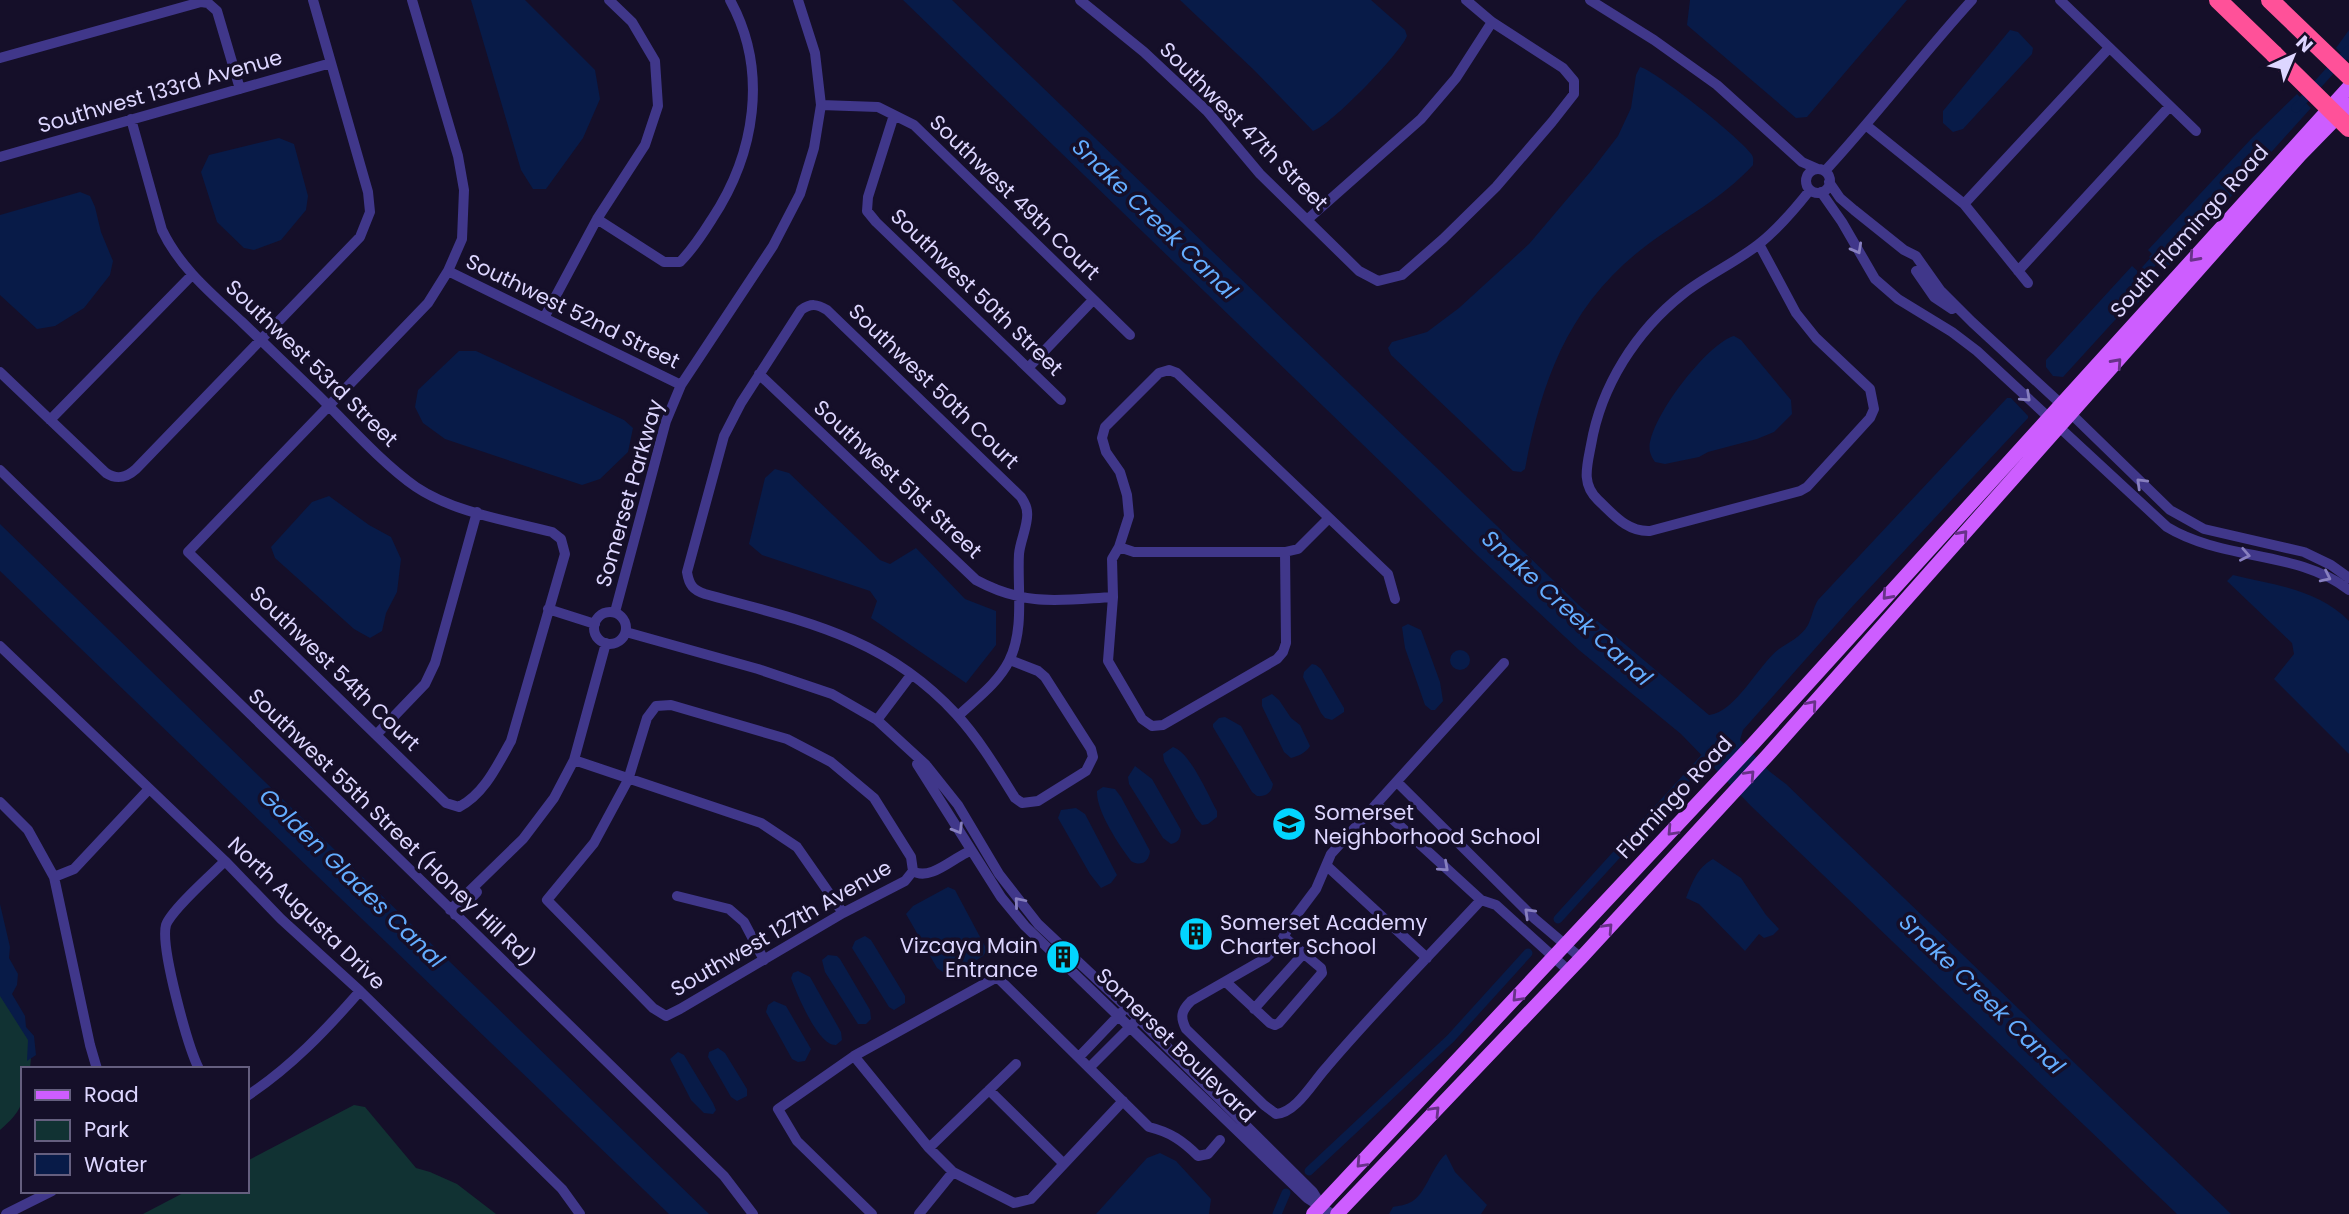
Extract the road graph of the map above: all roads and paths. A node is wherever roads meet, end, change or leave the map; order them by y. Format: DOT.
graph roads {
  1 [pos="313,0"];
  2 [pos="412,0"];
  3 [pos="609,0"];
  4 [pos="730,0"];
  5 [pos="798,0"];
  6 [pos="1080,0"];
  7 [pos="1466,0"];
  8 [pos="1590,0"];
  9 [pos="1972,0"];
  10 [pos="2060,0"];
  11 [pos="2218,0"];
  12 [pos="2270,0"];
  13 [pos="1492,22"];
  14 [pos="2109,48"];
  15 [pos="0,58"];
  16 [pos="331,63"];
  17 [pos="2349,76"];
  18 [pos="2349,87"];
  19 [pos="240,89"];
  20 [pos="821,105"];
  21 [pos="2349,105"];
  22 [pos="2170,106"];
  23 [pos="894,115"];
  24 [pos="131,119"];
  25 [pos="1867,126"];
  26 [pos="2349,128"];
  27 [pos="2196,131"];
  28 [pos="1786,148"];
  29 [pos="0,156"];
  30 [pos="1824,174"];
  31 [pos="1812,188"];
  32 [pos="1964,204"];
  33 [pos="597,219"];
  34 [pos="1308,219"];
  35 [pos="1759,244"];
  36 [pos="1904,250"];
  37 [pos="449,271"];
  38 [pos="2018,271"];
  39 [pos="192,275"];
  40 [pos="2028,283"];
  41 [pos="1093,300"];
  42 [pos="544,318"];
  43 [pos="1972,322"];
  44 [pos="1130,334"];
  45 [pos="260,340"];
  46 [pos="1028,368"];
  47 [pos="0,372"];
  48 [pos="759,374"];
  49 [pos="681,385"];
  50 [pos="1061,400"];
  51 [pos="2061,404"];
  52 [pos="329,406"];
  53 [pos="2072,414"];
  54 [pos="2048,417"];
  55 [pos="50,420"];
  56 [pos="2059,428"];
  57 [pos="0,470"];
  58 [pos="477,512"];
  59 [pos="1329,518"];
  60 [pos="1119,547"];
  61 [pos="1285,552"];
  62 [pos="2304,552"];
  63 [pos="2300,567"];
  64 [pos="2349,578"];
  65 [pos="2349,590"];
  66 [pos="1113,597"];
  67 [pos="1020,598"];
  68 [pos="1395,599"];
  69 [pos="548,609"];
  70 [pos="615,612"];
  71 [pos="595,624"];
  72 [pos="626,632"];
  73 [pos="607,643"];
  74 [pos="0,646"];
  75 [pos="1010,660"];
  76 [pos="1504,663"];
  77 [pos="911,675"];
  78 [pos="958,716"];
  79 [pos="877,720"];
  80 [pos="376,734"];
  81 [pos="574,760"];
  82 [pos="628,780"];
  83 [pos="1397,782"];
  84 [pos="149,789"];
  85 [pos="0,802"];
  86 [pos="1376,804"];
  87 [pos="966,853"];
  88 [pos="225,861"];
  89 [pos="1327,866"];
  90 [pos="913,870"];
  91 [pos="54,877"];
  92 [pos="677,896"];
  93 [pos="1481,900"];
  94 [pos="452,912"];
  95 [pos="843,913"];
  96 [pos="1284,937"];
  97 [pos="1565,946"];
  98 [pos="1304,953"];
  99 [pos="1427,958"];
  100 [pos="1553,958"];
  101 [pos="1581,958"];
  102 [pos="764,960"];
  103 [pos="1569,971"];
  104 [pos="1226,982"];
  105 [pos="360,991"];
  106 [pos="1254,1009"];
  107 [pos="1122,1012"];
  108 [pos="1138,1018"];
  109 [pos="1130,1027"];
  110 [pos="854,1056"];
  111 [pos="1079,1057"];
  112 [pos="1016,1065"];
  113 [pos="96,1067"];
  114 [pos="198,1067"];
  115 [pos="1090,1068"];
  116 [pos="989,1090"];
  117 [pos="248,1095"];
  118 [pos="1123,1101"];
  119 [pos="1220,1140"];
  120 [pos="929,1148"];
  121 [pos="1064,1164"];
  122 [pos="953,1172"];
  123 [pos="48,1193"];
  124 [pos="1322,1211"];
  125 [pos="6,1214"];
  126 [pos="580,1214"];
  127 [pos="754,1214"];
  128 [pos="872,1214"];
  129 [pos="919,1214"];
  130 [pos="1337,1214"];
  1 -- 16 [label="street"];
  2 -- 37 [label="street"];
  3 -- 33 [label="street"];
  4 -- 33 [label="street"];
  5 -- 20 [label="street, Somerset Parkway"];
  6 -- 34 [label="street, Southwest 47th Street"];
  7 -- 13 [label="street"];
  8 -- 28 [label="street"];
  9 -- 25 [label="street"];
  10 -- 14 [label="street"];
  11 -- 26 [label="highway, bridge"];
  12 -- 17 [label="highway"];
  13 -- 34 [label="street"];
  13 -- 34 [label="street, Southwest 47th Street"];
  14 -- 22 [label="street"];
  14 -- 32 [label="street"];
  15 -- 19 [label="street"];
  16 -- 19 [label="street, Southwest 133rd Avenue"];
  16 -- 45 [label="street"];
  18 -- 51 [label="main road, South Flamingo Road, one-way"];
  19 -- 24 [label="street, Southwest 133rd Avenue"];
  20 -- 23 [label="street, Southwest 49th Court"];
  20 -- 49 [label="street, Somerset Parkway"];
  53 -- 21 [label="main road, South Flamingo Road, one-way"];
  22 -- 27 [label="street"];
  22 -- 38 [label="street"];
  23 -- 41 [label="street, Southwest 49th Court"];
  23 -- 46 [label="street, Southwest 50th Street"];
  24 -- 29 [label="street, Southwest 133rd Avenue"];
  24 -- 39 [label="street, Southwest 53rd Street"];
  25 -- 30 [label="street"];
  25 -- 32 [label="street"];
  28 -- 30 [label="street"];
  28 -- 31 [label="street"];
  30 -- 31 [label="street"];
  30 -- 31 [label="street"];
  30 -- 36 [label="street"];
  31 -- 35 [label="street"];
  31 -- 54 [label="street, one-way"];
  32 -- 38 [label="street"];
  33 -- 42 [label="street"];
  35 -- 35 [label="street"];
  36 -- 43 [label="street"];
  36 -- 43 [label="street"];
  37 -- 42 [label="street, Southwest 52nd Street"];
  37 -- 52 [label="street"];
  38 -- 40 [label="street"];
  39 -- 45 [label="street, Southwest 53rd Street"];
  39 -- 55 [label="street"];
  41 -- 44 [label="street, Southwest 49th Court"];
  41 -- 46 [label="street"];
  42 -- 49 [label="street, Southwest 52nd Street"];
  43 -- 51 [label="street"];
  45 -- 52 [label="street, Southwest 53rd Street"];
  45 -- 55 [label="street"];
  46 -- 50 [label="street, Southwest 50th Street"];
  47 -- 55 [label="street"];
  48 -- 67 [label="street, Southwest 51st Street"];
  48 -- 67 [label="street, Southwest 50th Court"];
  48 -- 77 [label="street"];
  49 -- 70 [label="street, Somerset Parkway"];
  51 -- 53 [label="street"];
  51 -- 54 [label="main road, Flamingo Road"];
  52 -- 58 [label="street, Southwest 53rd Street"];
  52 -- 80 [label="street, Southwest 54th Court"];
  53 -- 56 [label="main road, Flamingo Road"];
  62 -- 53 [label="street, one-way"];
  54 -- 56 [label="street"];
  54 -- 97 [label="main road, Flamingo Road, one-way"];
  56 -- 63 [label="street, one-way"];
  101 -- 56 [label="main road, Flamingo Road, one-way"];
  57 -- 94 [label="street, Southwest 55th Street (Honey Hill Rd)"];
  58 -- 69 [label="street, Southwest 53rd Street"];
  58 -- 80 [label="street"];
  59 -- 60 [label="street"];
  59 -- 61 [label="street"];
  59 -- 68 [label="street"];
  60 -- 61 [label="street"];
  60 -- 66 [label="street"];
  61 -- 66 [label="street"];
  62 -- 63 [label="street"];
  62 -- 64 [label="street"];
  63 -- 65 [label="street, one-way"];
  66 -- 67 [label="street, Southwest 51st Street"];
  67 -- 75 [label="street"];
  69 -- 71 [label="street"];
  69 -- 80 [label="street, Southwest 54th Court"];
  70 -- 71 [label="street"];
  70 -- 72 [label="street"];
  71 -- 73 [label="street"];
  72 -- 73 [label="street"];
  72 -- 79 [label="street, Somerset Boulevard"];
  73 -- 81 [label="street"];
  74 -- 84 [label="street, North Augusta Drive"];
  75 -- 78 [label="street"];
  75 -- 78 [label="street"];
  76 -- 83 [label="street"];
  77 -- 78 [label="street"];
  77 -- 79 [label="street"];
  79 -- 107 [label="street, Somerset Boulevard"];
  81 -- 82 [label="street"];
  81 -- 94 [label="street"];
  82 -- 90 [label="street"];
  82 -- 95 [label="street"];
  82 -- 102 [label="street, Southwest 127th Avenue"];
  83 -- 86 [label="street"];
  97 -- 83 [label="street, one-way"];
  84 -- 88 [label="street, North Augusta Drive"];
  84 -- 91 [label="street"];
  85 -- 91 [label="street"];
  86 -- 89 [label="street"];
  86 -- 93 [label="street, one-way"];
  87 -- 90 [label="street"];
  88 -- 105 [label="street, North Augusta Drive"];
  88 -- 114 [label="street"];
  89 -- 96 [label="street"];
  89 -- 99 [label="street"];
  90 -- 95 [label="street, Southwest 127th Avenue"];
  91 -- 113 [label="street"];
  92 -- 102 [label="street"];
  93 -- 99 [label="street"];
  93 -- 100 [label="street"];
  94 -- 127 [label="street, Southwest 55th Street (Honey Hill Rd)"];
  95 -- 102 [label="street, Southwest 127th Avenue"];
  96 -- 98 [label="street"];
  96 -- 104 [label="street"];
  97 -- 100 [label="main road, Flamingo Road"];
  97 -- 101 [label="street"];
  98 -- 106 [label="street"];
  98 -- 106 [label="street"];
  99 -- 104 [label="street"];
  100 -- 103 [label="street"];
  100 -- 124 [label="main road, Flamingo Road, one-way"];
  101 -- 103 [label="main road, Flamingo Road"];
  130 -- 103 [label="main road, Flamingo Road, one-way"];
  104 -- 106 [label="street"];
  105 -- 117 [label="street"];
  105 -- 126 [label="street, North Augusta Drive"];
  107 -- 108 [label="street, Somerset Boulevard"];
  107 -- 109 [label="street, Somerset Boulevard"];
  107 -- 111 [label="street"];
  108 -- 109 [label="street"];
  108 -- 124 [label="street, Somerset Boulevard"];
  109 -- 115 [label="street"];
  109 -- 124 [label="street, Somerset Boulevard"];
  110 -- 111 [label="street"];
  110 -- 120 [label="street"];
  110 -- 128 [label="street"];
  111 -- 115 [label="street"];
  112 -- 116 [label="street"];
  115 -- 118 [label="street"];
  116 -- 120 [label="street"];
  116 -- 121 [label="street"];
  118 -- 119 [label="street"];
  118 -- 121 [label="street"];
  120 -- 122 [label="street"];
  121 -- 122 [label="street"];
  122 -- 129 [label="street"];
  123 -- 125 [label="street"];
}
